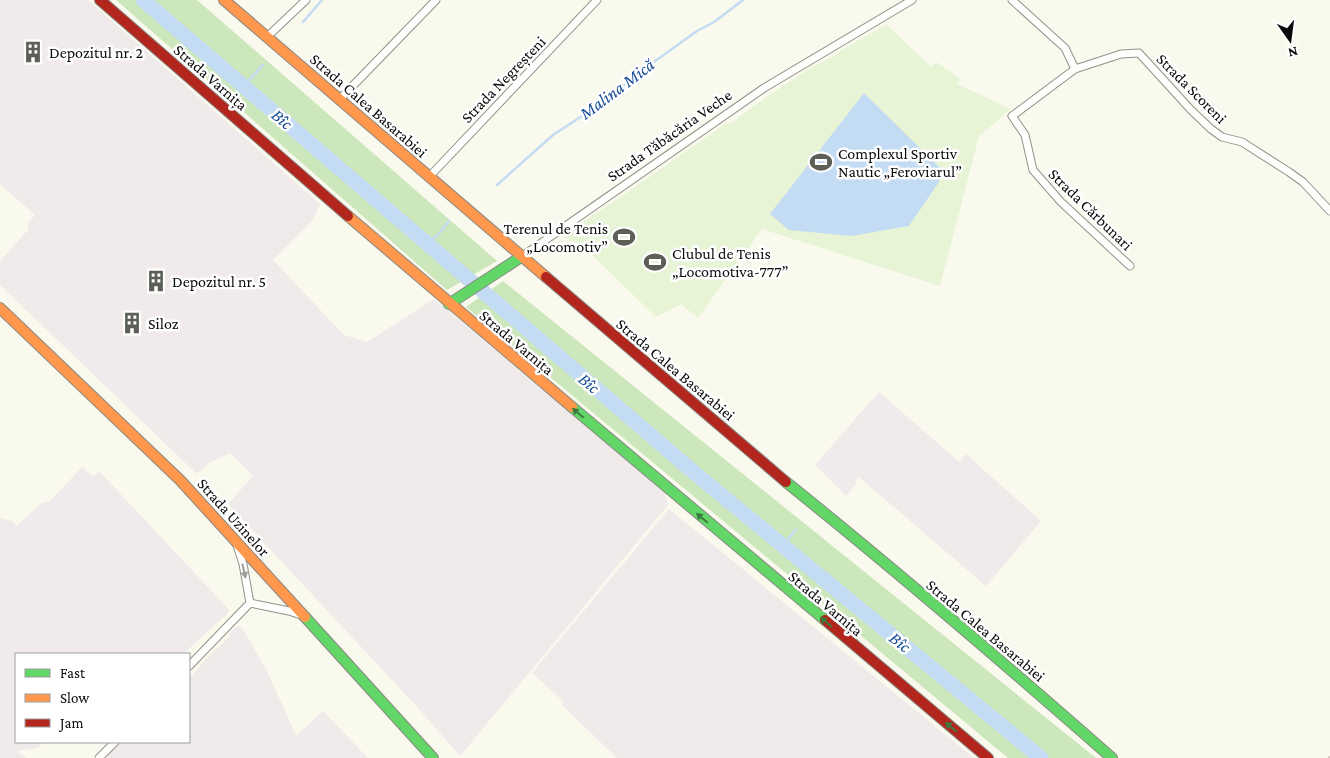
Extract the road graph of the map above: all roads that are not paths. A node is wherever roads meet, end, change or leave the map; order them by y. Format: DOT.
graph roads {
  1 [pos="100,0"];
  2 [pos="224,0"];
  3 [pos="306,0"];
  4 [pos="436,0"];
  5 [pos="597,0"];
  6 [pos="912,0"];
  7 [pos="1012,0"];
  8 [pos="903,2"];
  9 [pos="267,37"];
  10 [pos="1075,69"];
  11 [pos="339,100"];
  12 [pos="429,177"];
  13 [pos="1330,211"];
  14 [pos="521,256"];
  15 [pos="1130,266"];
  16 [pos="452,302"];
  17 [pos="0,308"];
  18 [pos="235,540"];
  19 [pos="250,603"];
  20 [pos="305,616"];
  21 [pos="190,665"];
  22 [pos="114,743"];
  23 [pos="99,758"];
  24 [pos="434,758"];
  25 [pos="988,758"];
  26 [pos="1112,758"];
  1 -- 16 [label="main road, Strada Varnița"];
  2 -- 9 [label="main road, Strada Calea Basarabiei"];
  3 -- 9 [label="street"];
  4 -- 11 [label="street"];
  5 -- 12 [label="street, Strada Negreșteni"];
  6 -- 8 [label="street, Strada Tăbăcăria Veche"];
  7 -- 10 [label="street"];
  8 -- 14 [label="street, Strada Tăbăcăria Veche"];
  9 -- 11 [label="main road, Strada Calea Basarabiei"];
  10 -- 13 [label="street, Strada Scoreni"];
  10 -- 15 [label="street, Strada Cărbunari"];
  11 -- 12 [label="main road, Strada Calea Basarabiei"];
  12 -- 14 [label="main road, Strada Calea Basarabiei"];
  14 -- 16 [label="main road, Strada Tăbăcăria Veche"];
  14 -- 26 [label="main road, Strada Calea Basarabiei"];
  25 -- 16 [label="main road, Strada Varnița, one-way"];
  17 -- 18 [label="main road, Strada Uzinelor"];
  18 -- 19 [label="street, one-way"];
  18 -- 20 [label="main road, Strada Uzinelor"];
  19 -- 20 [label="street"];
  19 -- 21 [label="street"];
  20 -- 24 [label="main road, Strada Uzinelor"];
  22 -- 23 [label="street"];
}
